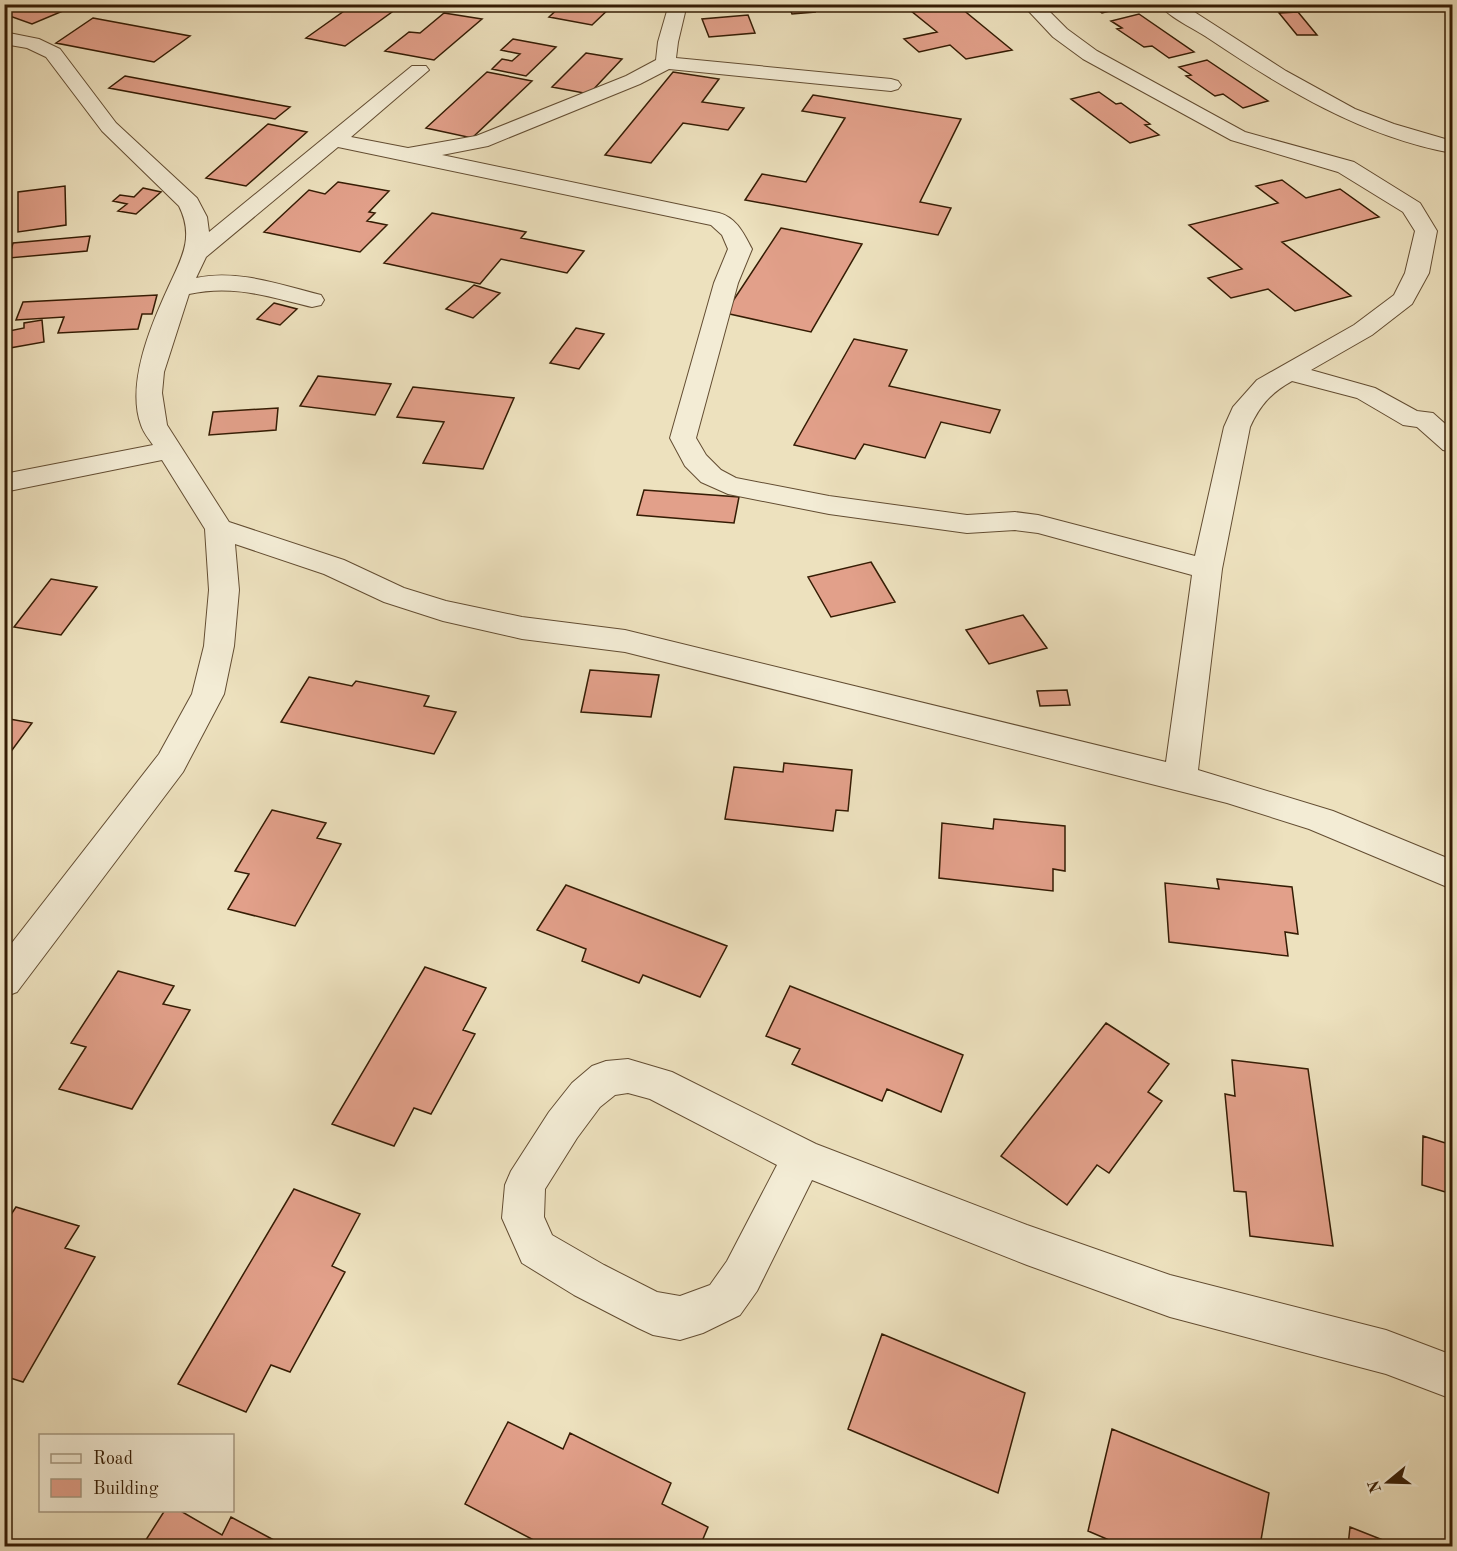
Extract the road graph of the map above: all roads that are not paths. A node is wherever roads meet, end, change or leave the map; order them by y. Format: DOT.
graph roads {
  1 [pos="678,4"];
  2 [pos="1031,4"];
  3 [pos="1168,4"];
  4 [pos="4,38"];
  5 [pos="666,63"];
  6 [pos="419,70"];
  7 [pos="891,85"];
  8 [pos="334,140"];
  9 [pos="1452,147"];
  10 [pos="408,154"];
  11 [pos="196,254"];
  12 [pos="179,289"];
  13 [pos="312,300"];
  14 [pos="1290,372"];
  15 [pos="1452,444"];
  16 [pos="168,450"];
  17 [pos="4,483"];
  18 [pos="219,529"];
  19 [pos="1207,568"];
  20 [pos="1180,779"];
  21 [pos="1452,875"];
  22 [pos="4,981"];
  23 [pos="802,1157"];
  24 [pos="1452,1377"];
  1 -- 5 [label="street"];
  2 -- 14 [label="street"];
  3 -- 9 [label="street"];
  4 -- 11 [label="street"];
  5 -- 7 [label="street"];
  5 -- 10 [label="street"];
  6 -- 8 [label="street"];
  8 -- 10 [label="street"];
  8 -- 11 [label="street"];
  10 -- 19 [label="street"];
  11 -- 12 [label="street"];
  12 -- 13 [label="street"];
  12 -- 16 [label="street"];
  14 -- 15 [label="street"];
  14 -- 19 [label="street"];
  16 -- 17 [label="street"];
  16 -- 18 [label="street"];
  18 -- 20 [label="street"];
  18 -- 22 [label="street"];
  19 -- 20 [label="street"];
  20 -- 21 [label="street"];
  23 -- 23 [label="street"];
  23 -- 24 [label="street"];
}
